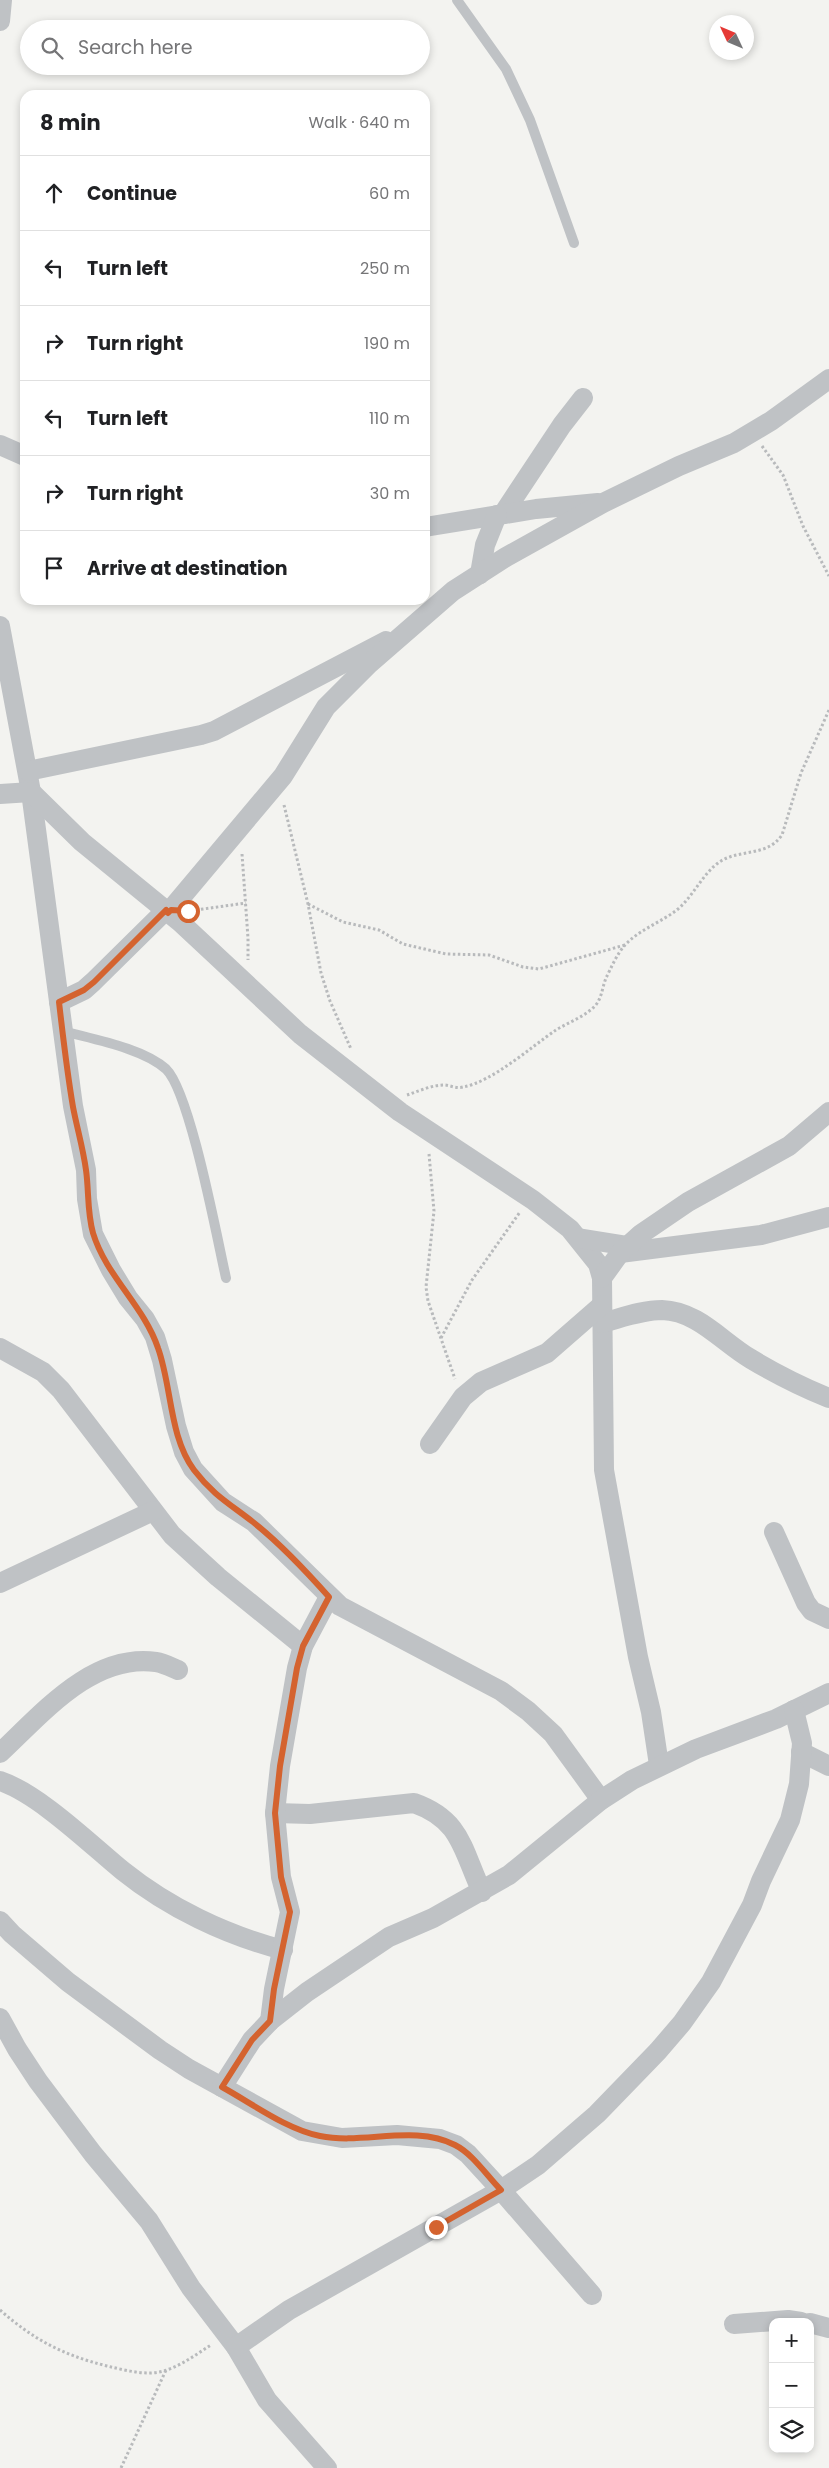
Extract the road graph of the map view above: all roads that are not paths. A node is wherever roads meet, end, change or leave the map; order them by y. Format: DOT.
graph roads {
  1 [pos="2,0"];
  2 [pos="457,0"];
  3 [pos="0,21"];
  4 [pos="574,243"];
  5 [pos="829,378"];
  6 [pos="583,398"];
  7 [pos="0,445"];
  8 [pos="20,454"];
  9 [pos="603,503"];
  10 [pos="500,514"];
  11 [pos="430,526"];
  12 [pos="480,574"];
  13 [pos="0,626"];
  14 [pos="406,632"];
  15 [pos="28,772"];
  16 [pos="31,792"];
  17 [pos="0,794"];
  18 [pos="168,911"];
  19 [pos="59,1002"];
  20 [pos="62,1031"];
  21 [pos="829,1112"];
  22 [pos="829,1217"];
  23 [pos="578,1238"];
  24 [pos="624,1249"];
  25 [pos="226,1278"];
  26 [pos="602,1278"];
  27 [pos="602,1314"];
  28 [pos="0,1348"];
  29 [pos="829,1398"];
  30 [pos="430,1444"];
  31 [pos="153,1511"];
  32 [pos="774,1532"];
  33 [pos="0,1583"];
  34 [pos="329,1597"];
  35 [pos="829,1619"];
  36 [pos="303,1646"];
  37 [pos="178,1670"];
  38 [pos="829,1693"];
  39 [pos="794,1710"];
  40 [pos="801,1752"];
  41 [pos="0,1753"];
  42 [pos="658,1766"];
  43 [pos="829,1766"];
  44 [pos="0,1781"];
  45 [pos="601,1800"];
  46 [pos="275,1813"];
  47 [pos="482,1892"];
  48 [pos="0,1921"];
  49 [pos="283,1950"];
  50 [pos="0,2018"];
  51 [pos="270,2021"];
  52 [pos="222,2087"];
  53 [pos="501,2190"];
  54 [pos="592,2295"];
  55 [pos="769,2321"];
  56 [pos="734,2324"];
  57 [pos="814,2324"];
  58 [pos="829,2328"];
  59 [pos="231,2341"];
  60 [pos="326,2468"];
  1 -- 3 [label="street"];
  2 -- 4 [label="lane"];
  5 -- 9 [label="street"];
  6 -- 10 [label="street"];
  7 -- 8 [label="street"];
  9 -- 10 [label="street"];
  9 -- 12 [label="street"];
  10 -- 11 [label="street"];
  10 -- 12 [label="street"];
  12 -- 14 [label="street"];
  13 -- 15 [label="street"];
  14 -- 15 [label="street"];
  14 -- 18 [label="street"];
  15 -- 16 [label="street"];
  16 -- 17 [label="street"];
  16 -- 18 [label="street"];
  16 -- 19 [label="street"];
  18 -- 19 [label="street"];
  18 -- 23 [label="street"];
  19 -- 20 [label="street"];
  20 -- 25 [label="lane"];
  20 -- 34 [label="street"];
  21 -- 24 [label="street"];
  22 -- 24 [label="street"];
  23 -- 24 [label="street"];
  23 -- 26 [label="street"];
  24 -- 26 [label="street"];
  26 -- 27 [label="street"];
  27 -- 29 [label="street"];
  27 -- 30 [label="street"];
  27 -- 42 [label="street"];
  28 -- 31 [label="street"];
  31 -- 33 [label="street"];
  31 -- 36 [label="street"];
  32 -- 35 [label="street"];
  34 -- 36 [label="street"];
  34 -- 45 [label="street"];
  36 -- 46 [label="street"];
  37 -- 41 [label="street"];
  38 -- 39 [label="street"];
  39 -- 40 [label="street"];
  39 -- 42 [label="street"];
  40 -- 43 [label="street"];
  40 -- 53 [label="street"];
  42 -- 45 [label="street"];
  44 -- 49 [label="street"];
  45 -- 47 [label="street"];
  46 -- 47 [label="street"];
  46 -- 49 [label="street"];
  47 -- 51 [label="street"];
  48 -- 52 [label="street"];
  49 -- 51 [label="street"];
  50 -- 59 [label="street"];
  51 -- 52 [label="street"];
  52 -- 53 [label="street"];
  53 -- 54 [label="street"];
  53 -- 59 [label="street"];
  55 -- 56 [label="street"];
  57 -- 58 [label="street"];
  59 -- 60 [label="street"];
}
